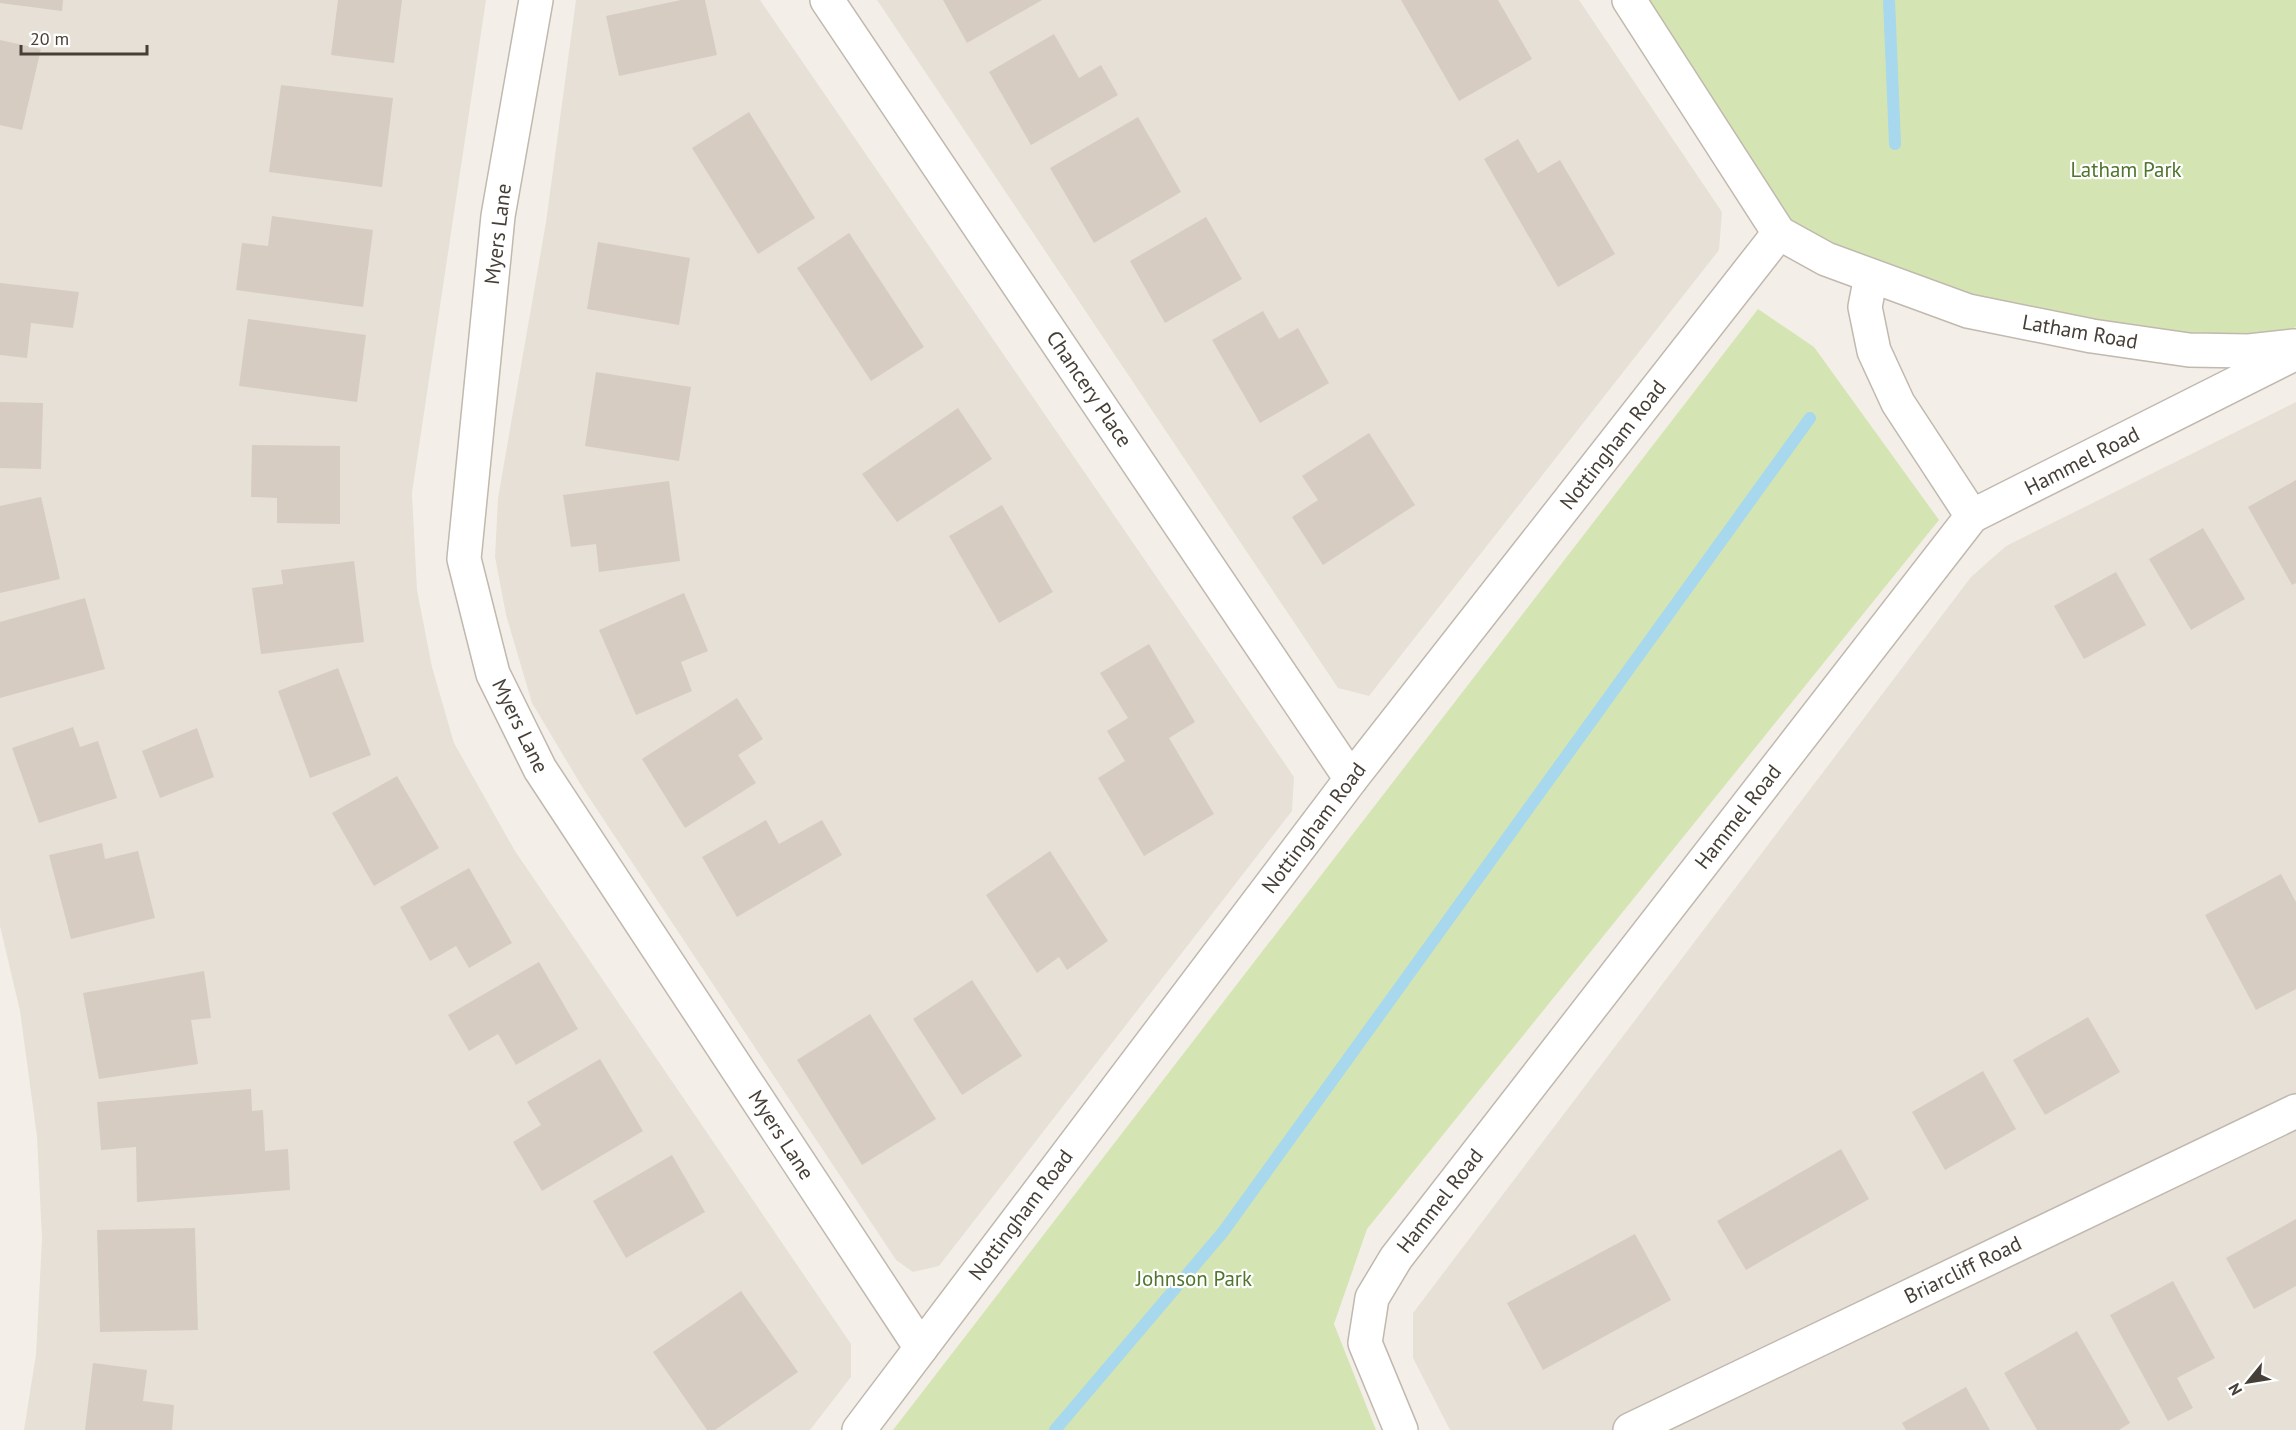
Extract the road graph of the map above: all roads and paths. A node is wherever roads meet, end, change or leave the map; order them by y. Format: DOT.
graph roads {
  1 [pos="536,0"];
  2 [pos="827,0"];
  3 [pos="1629,0"];
  4 [pos="1779,233"];
  5 [pos="1871,276"];
  6 [pos="2296,345"];
  7 [pos="2296,352"];
  8 [pos="1972,516"];
  9 [pos="1351,779"];
  10 [pos="2296,1111"];
  11 [pos="921,1348"];
  12 [pos="859,1430"];
  13 [pos="1401,1430"];
  14 [pos="1630,1430"];
  1 -- 11 [label="street, Myers Lane"];
  2 -- 9 [label="street, Chancery Place"];
  3 -- 4 [label="street, Latham Road"];
  4 -- 5 [label="street, Latham Road"];
  4 -- 9 [label="street, Nottingham Road"];
  5 -- 6 [label="street, Latham Road"];
  5 -- 8 [label="street"];
  7 -- 8 [label="street, Hammel Road"];
  8 -- 13 [label="street, Hammel Road"];
  9 -- 11 [label="street, Nottingham Road"];
  10 -- 14 [label="street, Briarcliff Road"];
  11 -- 12 [label="street, Nottingham Road"];
}
